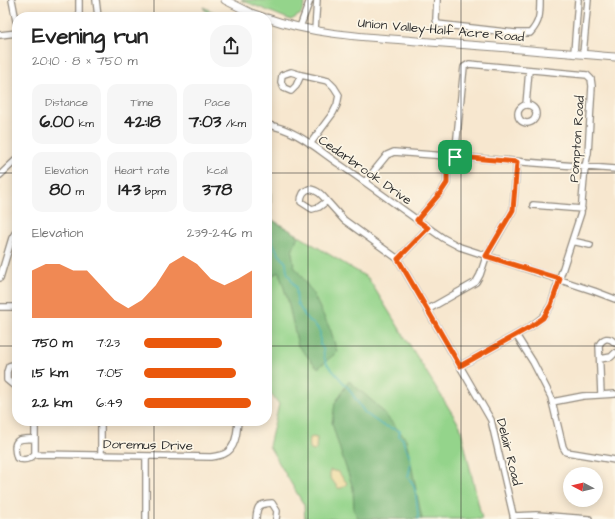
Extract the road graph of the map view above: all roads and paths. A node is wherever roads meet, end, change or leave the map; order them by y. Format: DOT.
graph roads {
  1 [pos="12,0"];
  2 [pos="79,0"];
  3 [pos="96,0"];
  4 [pos="225,0"];
  5 [pos="310,0"];
  6 [pos="317,0"];
  7 [pos="437,0"];
  8 [pos="540,0"];
  9 [pos="578,0"];
  10 [pos="588,0"];
  11 [pos="14,12"];
  12 [pos="79,12"];
  13 [pos="97,12"];
  14 [pos="249,12"];
  15 [pos="576,18"];
  16 [pos="272,20"];
  17 [pos="586,20"];
  18 [pos="300,27"];
  19 [pos="315,30"];
  20 [pos="12,34"];
  21 [pos="0,35"];
  22 [pos="574,53"];
  23 [pos="583,54"];
  24 [pos="615,57"];
  25 [pos="529,70"];
  26 [pos="301,75"];
  27 [pos="526,105"];
  28 [pos="272,125"];
  29 [pos="310,144"];
  30 [pos="447,156"];
  31 [pos="455,157"];
  32 [pos="517,162"];
  33 [pos="12,164"];
  34 [pos="585,167"];
  35 [pos="615,169"];
  36 [pos="0,176"];
  37 [pos="365,182"];
  38 [pos="327,201"];
  39 [pos="533,205"];
  40 [pos="582,209"];
  41 [pos="417,220"];
  42 [pos="428,228"];
  43 [pos="12,238"];
  44 [pos="572,241"];
  45 [pos="590,245"];
  46 [pos="486,256"];
  47 [pos="398,259"];
  48 [pos="0,278"];
  49 [pos="560,279"];
  50 [pos="615,299"];
  51 [pos="0,307"];
  52 [pos="12,307"];
  53 [pos="427,310"];
  54 [pos="516,335"];
  55 [pos="615,343"];
  56 [pos="615,353"];
  57 [pos="600,359"];
  58 [pos="12,365"];
  59 [pos="460,366"];
  60 [pos="12,385"];
  61 [pos="615,394"];
  62 [pos="601,395"];
  63 [pos="552,402"];
  64 [pos="35,426"];
  65 [pos="100,426"];
  66 [pos="237,426"];
  67 [pos="35,440"];
  68 [pos="34,454"];
  69 [pos="101,455"];
  70 [pos="146,456"];
  71 [pos="615,460"];
  72 [pos="513,517"];
  73 [pos="146,519"];
  74 [pos="256,519"];
  75 [pos="276,519"];
  76 [pos="590,519"];
  1 -- 11 [label="street"];
  2 -- 12 [label="street"];
  3 -- 13 [label="street"];
  4 -- 14 [label="street"];
  5 -- 18 [label="street"];
  6 -- 19 [label="street"];
  7 -- 8 [label="street"];
  9 -- 15 [label="street"];
  10 -- 17 [label="street"];
  15 -- 17 [label="street"];
  15 -- 22 [label="street"];
  16 -- 18 [label="street, Union Valley-Half Acre Road"];
  17 -- 23 [label="street"];
  18 -- 19 [label="street, Union Valley-Half Acre Road"];
  19 -- 22 [label="street, Union Valley-Half Acre Road"];
  20 -- 21 [label="street"];
  22 -- 23 [label="street, Union Valley-Half Acre Road"];
  23 -- 24 [label="street, Union Valley-Half Acre Road"];
  25 -- 27 [label="street"];
  25 -- 31 [label="street, Pompton Road"];
  25 -- 34 [label="street, Pompton Road"];
  26 -- 29 [label="street"];
  28 -- 29 [label="street, Cedarbrook Drive"];
  29 -- 37 [label="street, Cedarbrook Drive"];
  30 -- 31 [label="street"];
  30 -- 37 [label="street"];
  30 -- 41 [label="street"];
  31 -- 32 [label="street"];
  32 -- 34 [label="street"];
  32 -- 46 [label="street"];
  33 -- 36 [label="street"];
  34 -- 35 [label="street"];
  34 -- 40 [label="street, Pompton Road"];
  37 -- 41 [label="street, Cedarbrook Drive"];
  38 -- 38 [label="street"];
  38 -- 47 [label="street"];
  39 -- 40 [label="street"];
  40 -- 44 [label="street, Pompton Road"];
  41 -- 42 [label="street, Cedarbrook Drive"];
  42 -- 46 [label="street, Cedarbrook Drive"];
  42 -- 47 [label="street"];
  43 -- 48 [label="street"];
  44 -- 45 [label="street"];
  44 -- 49 [label="street, Pompton Road"];
  46 -- 49 [label="street, Cedarbrook Drive"];
  46 -- 53 [label="street"];
  47 -- 53 [label="street, Delair Road"];
  49 -- 50 [label="street, Cedarbrook Drive"];
  49 -- 54 [label="street, Pompton Road"];
  51 -- 52 [label="street"];
  53 -- 59 [label="street, Delair Road"];
  54 -- 59 [label="street, Pompton Road"];
  54 -- 63 [label="street"];
  55 -- 57 [label="street"];
  56 -- 57 [label="street"];
  57 -- 62 [label="street"];
  58 -- 60 [label="street"];
  59 -- 72 [label="street, Delair Road"];
  61 -- 62 [label="street"];
  62 -- 63 [label="street"];
  63 -- 71 [label="street"];
  64 -- 67 [label="street"];
  65 -- 69 [label="street"];
  66 -- 70 [label="street, Doremus Drive"];
  67 -- 68 [label="street"];
  67 -- 68 [label="street"];
  68 -- 69 [label="street, Doremus Drive"];
  69 -- 70 [label="street, Doremus Drive"];
  70 -- 73 [label="street"];
  72 -- 76 [label="street"];
  74 -- 75 [label="street"];
}
